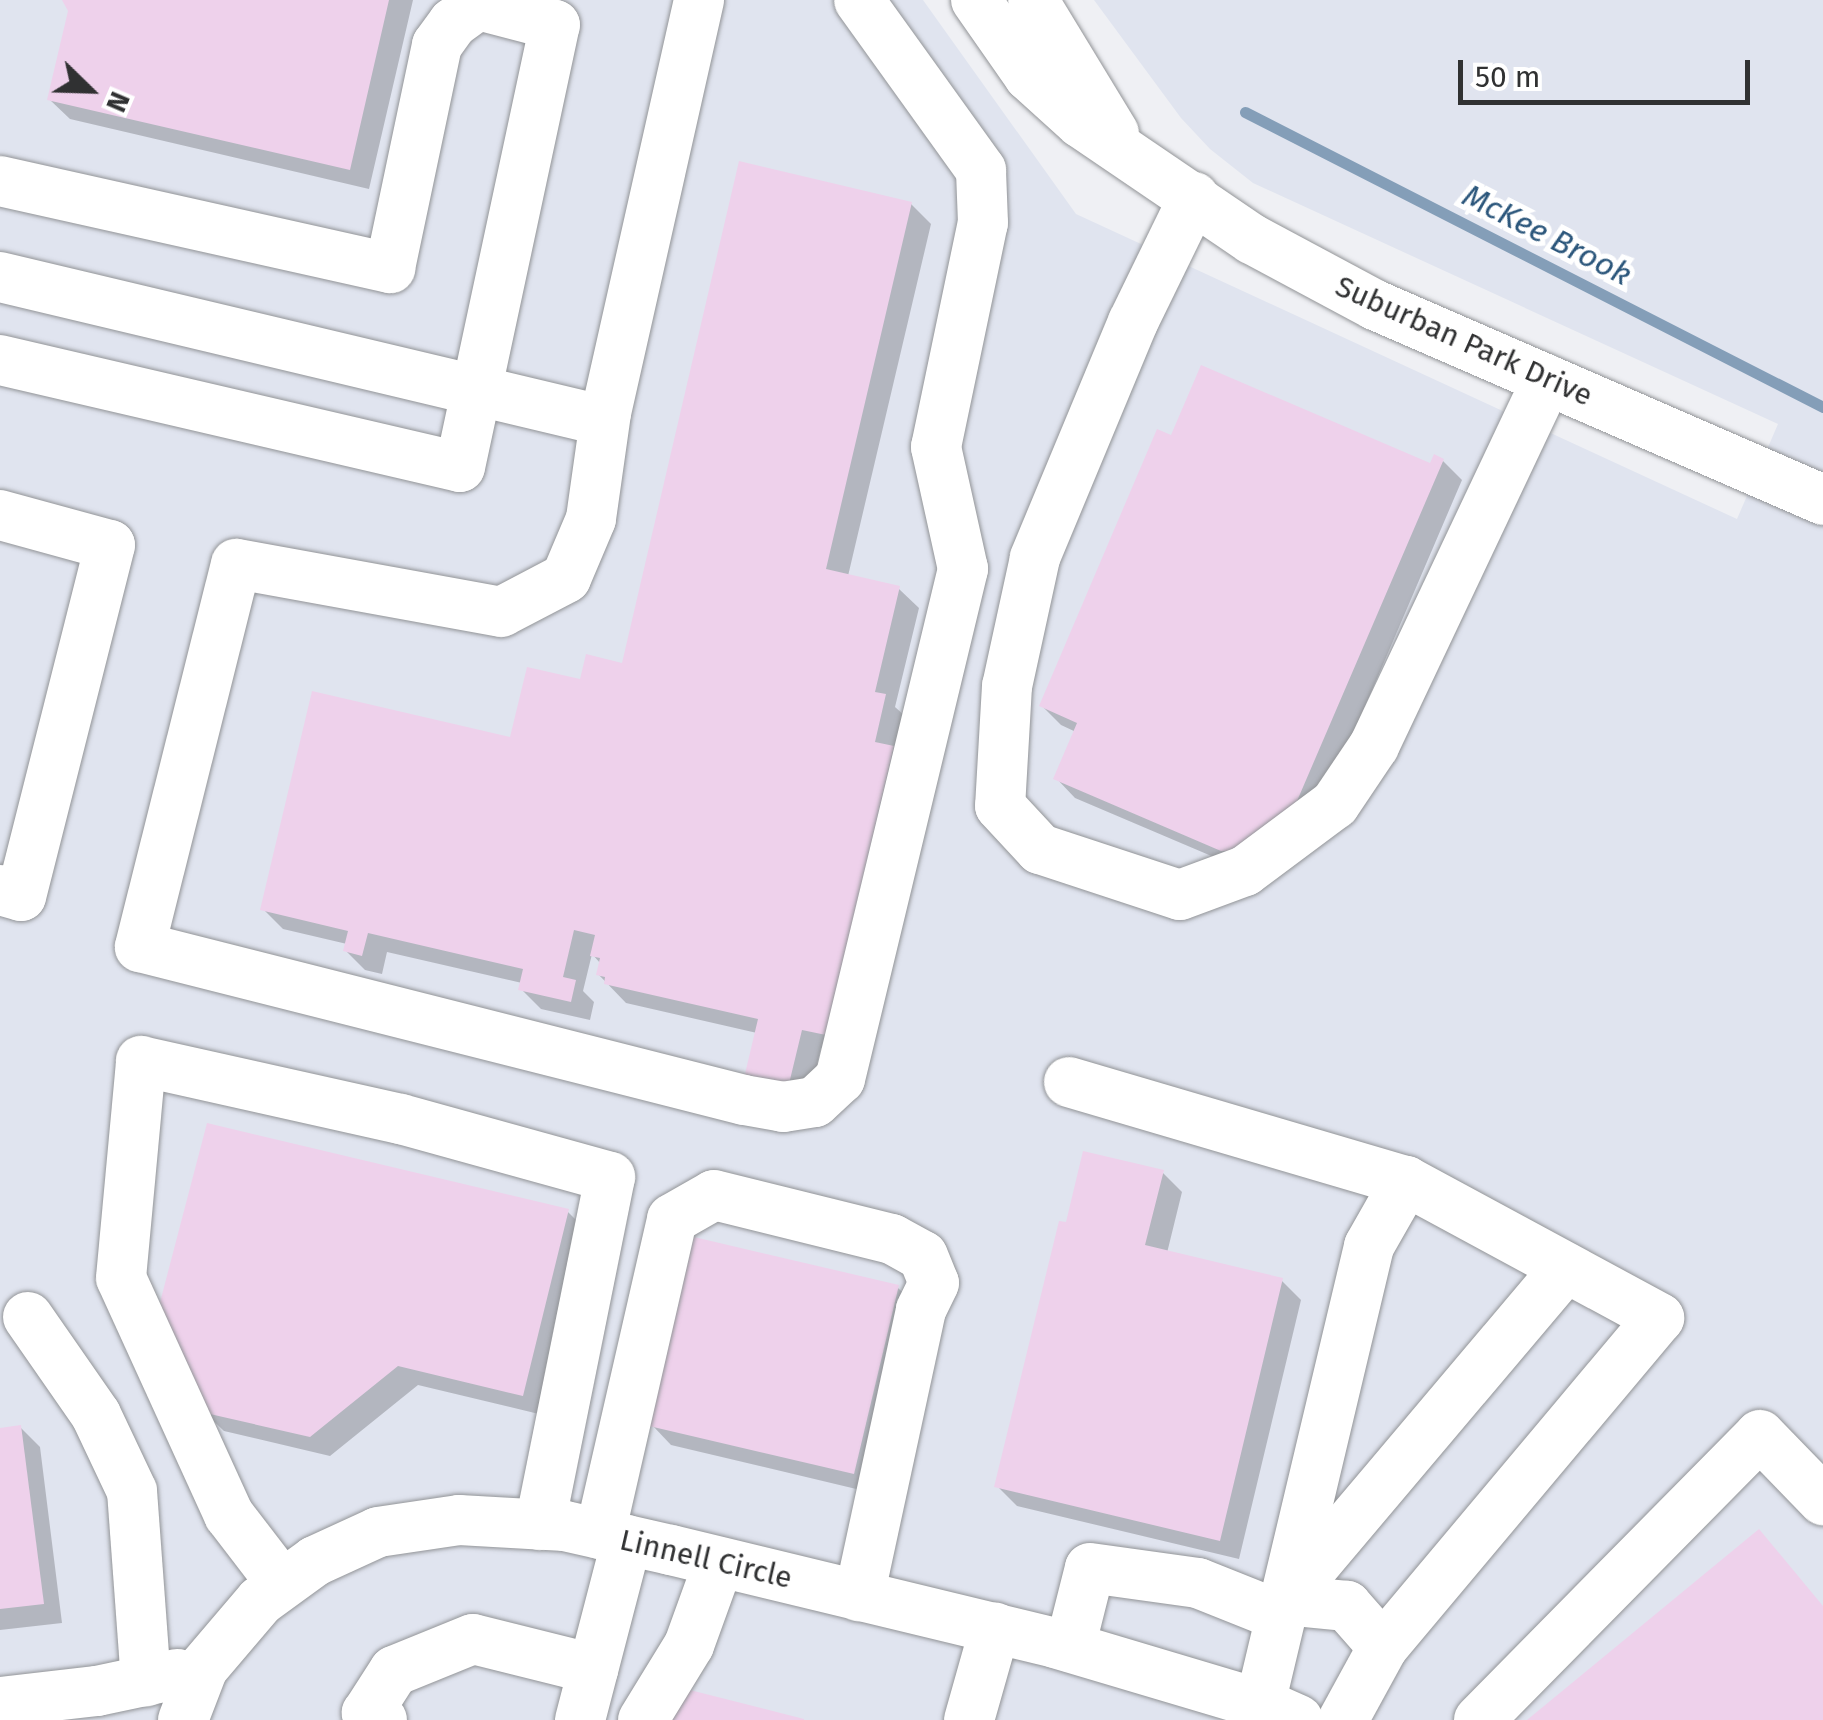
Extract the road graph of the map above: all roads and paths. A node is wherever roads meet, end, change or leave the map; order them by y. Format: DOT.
graph roads {
  1 [pos="699,0"];
  2 [pos="859,0"];
  3 [pos="976,0"];
  4 [pos="1032,0"];
  5 [pos="478,2"];
  6 [pos="1124,150"];
  7 [pos="0,181"];
  8 [pos="1194,197"];
  9 [pos="0,277"];
  10 [pos="0,360"];
  11 [pos="1546,380"];
  12 [pos="476,390"];
  13 [pos="606,413"];
  14 [pos="1823,500"];
  15 [pos="0,515"];
  16 [pos="0,890"];
  17 [pos="1069,1082"];
  18 [pos="1406,1181"];
  19 [pos="1566,1268"];
  20 [pos="28,1316"];
  21 [pos="1823,1500"];
  22 [pos="540,1525"];
  23 [pos="614,1537"];
  24 [pos="719,1562"];
  25 [pos="282,1584"];
  26 [pos="859,1596"];
  27 [pos="1283,1608"];
  28 [pos="995,1628"];
  29 [pos="1070,1647"];
  30 [pos="1384,1647"];
  31 [pos="203,1668"];
  32 [pos="594,1669"];
  33 [pos="146,1681"];
  34 [pos="1177,1701"];
  35 [pos="0,1702"];
  36 [pos="1279,1712"];
  37 [pos="182,1720"];
  38 [pos="382,1720"];
  39 [pos="580,1720"];
  40 [pos="643,1720"];
  41 [pos="969,1720"];
  42 [pos="1343,1720"];
  43 [pos="1480,1720"];
  1 -- 13 [label="street"];
  2 -- 13 [label="street"];
  3 -- 6 [label="street, Suburban Park Drive"];
  4 -- 6 [label="street, Suburban Park Drive"];
  5 -- 7 [label="street"];
  5 -- 12 [label="street"];
  6 -- 8 [label="street, Suburban Park Drive"];
  8 -- 11 [label="street, Suburban Park Drive"];
  8 -- 11 [label="street"];
  9 -- 12 [label="street"];
  10 -- 12 [label="street"];
  11 -- 14 [label="street, Suburban Park Drive"];
  12 -- 13 [label="street"];
  15 -- 16 [label="street"];
  17 -- 18 [label="street"];
  18 -- 19 [label="street"];
  18 -- 27 [label="street"];
  19 -- 27 [label="street"];
  19 -- 30 [label="street"];
  20 -- 33 [label="street"];
  21 -- 43 [label="street"];
  22 -- 23 [label="street, Linnell Circle"];
  22 -- 25 [label="street, Linnell Circle"];
  22 -- 25 [label="street"];
  23 -- 24 [label="street, Linnell Circle"];
  23 -- 26 [label="street"];
  23 -- 32 [label="street"];
  24 -- 26 [label="street, Linnell Circle"];
  24 -- 40 [label="street"];
  25 -- 31 [label="street, Linnell Circle"];
  26 -- 28 [label="street, Linnell Circle"];
  27 -- 29 [label="street"];
  27 -- 30 [label="street"];
  27 -- 36 [label="street"];
  28 -- 29 [label="street, Linnell Circle"];
  28 -- 41 [label="street"];
  29 -- 34 [label="street, Linnell Circle"];
  30 -- 42 [label="street"];
  31 -- 33 [label="street"];
  31 -- 37 [label="street, Linnell Circle"];
  32 -- 38 [label="street"];
  32 -- 39 [label="street"];
  33 -- 35 [label="street"];
  34 -- 36 [label="street, Linnell Circle"];
}
